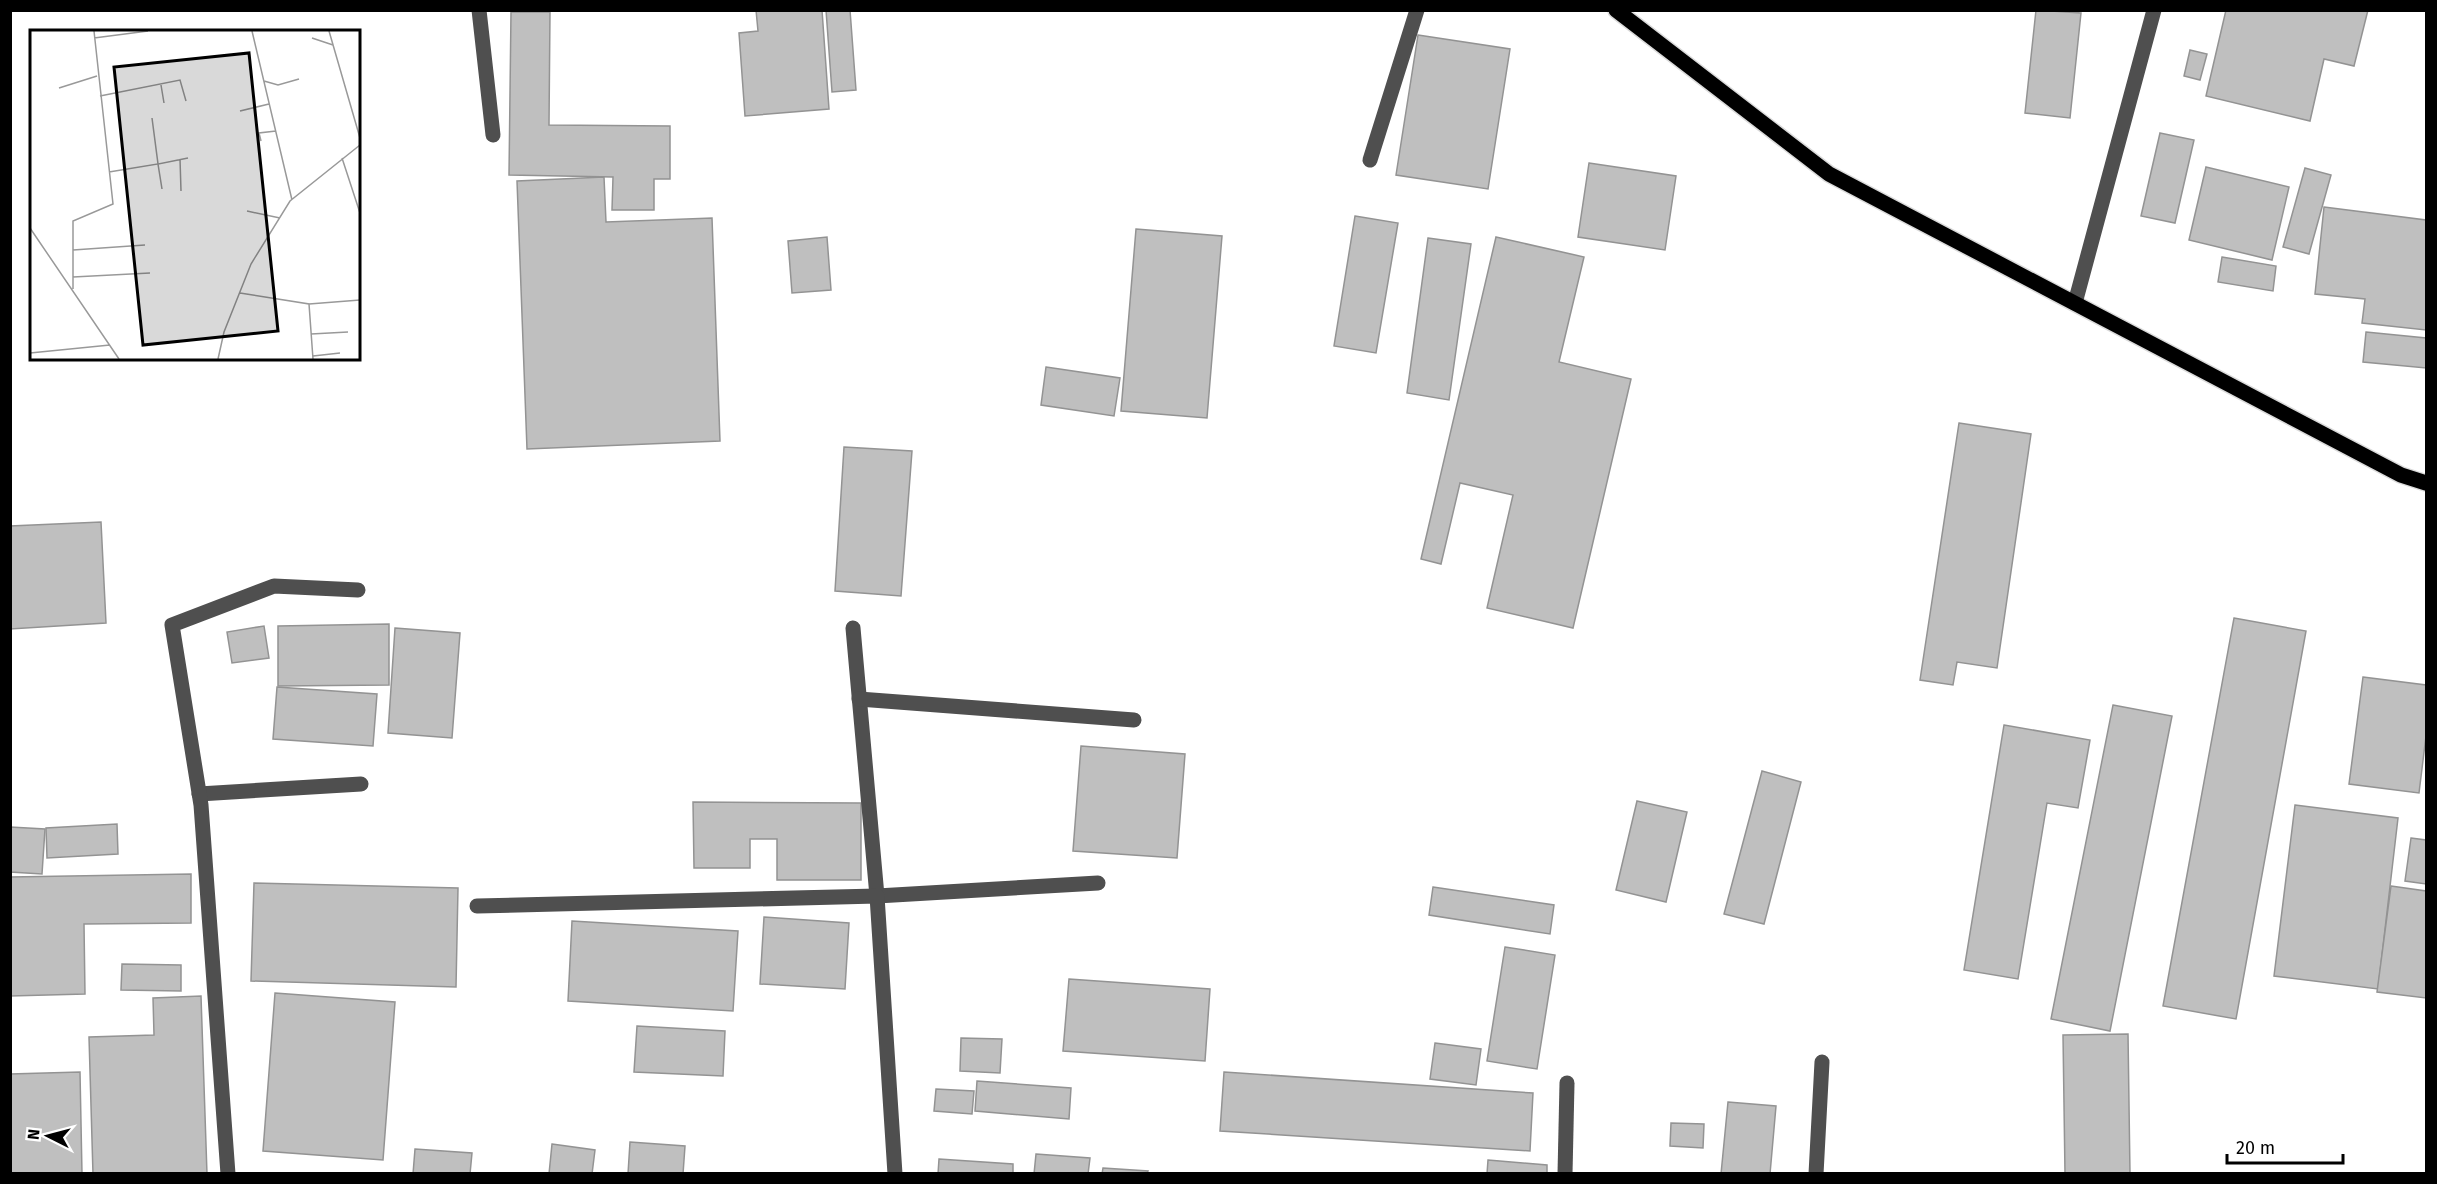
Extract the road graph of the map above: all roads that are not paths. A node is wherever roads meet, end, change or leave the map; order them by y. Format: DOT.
graph roads {
  1 [pos="479,10"];
  2 [pos="1417,10"];
  3 [pos="1616,10"];
  4 [pos="2154,10"];
  5 [pos="493,135"];
  6 [pos="1370,160"];
  7 [pos="2074,303"];
  8 [pos="2427,483"];
  9 [pos="358,590"];
  10 [pos="853,628"];
  11 [pos="859,699"];
  12 [pos="1134,720"];
  13 [pos="361,784"];
  14 [pos="199,794"];
  15 [pos="1098,883"];
  16 [pos="877,896"];
  17 [pos="477,906"];
  18 [pos="1822,1062"];
  19 [pos="1567,1083"];
  20 [pos="228,1173"];
  21 [pos="895,1173"];
  22 [pos="1565,1173"];
  23 [pos="1816,1173"];
  1 -- 5 [label="street"];
  2 -- 6 [label="street"];
  3 -- 7 [label="main road"];
  4 -- 7 [label="street"];
  7 -- 8 [label="main road"];
  9 -- 14 [label="street"];
  10 -- 11 [label="street"];
  11 -- 12 [label="street"];
  11 -- 16 [label="street"];
  13 -- 14 [label="street"];
  14 -- 20 [label="street"];
  15 -- 16 [label="street"];
  16 -- 17 [label="street"];
  16 -- 21 [label="street"];
  18 -- 23 [label="street"];
  19 -- 22 [label="street"];
}
